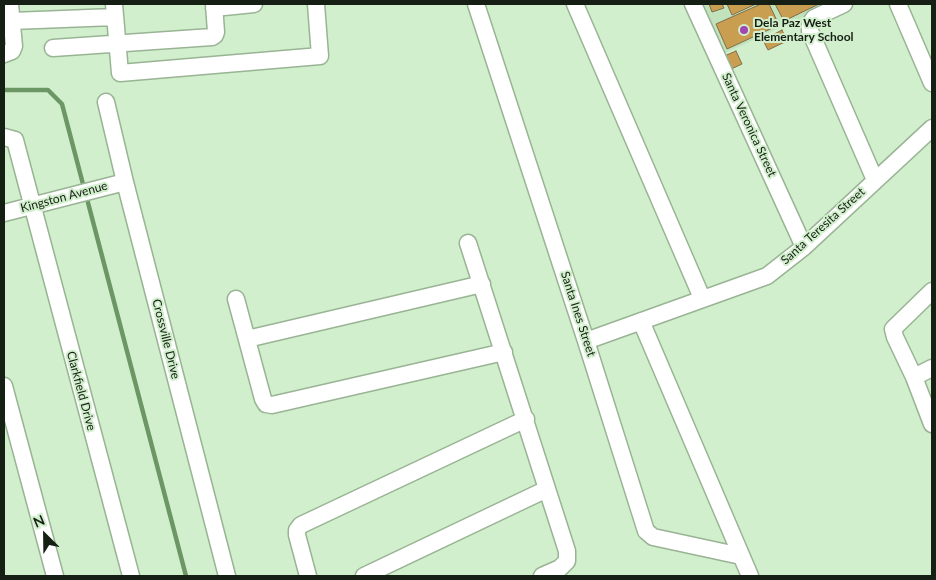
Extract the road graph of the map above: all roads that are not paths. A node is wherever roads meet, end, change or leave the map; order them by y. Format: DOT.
graph roads {
  1 [pos="10,4"];
  2 [pos="254,4"];
  3 [pos="316,4"];
  4 [pos="476,4"];
  5 [pos="575,4"];
  6 [pos="693,4"];
  7 [pos="844,4"];
  8 [pos="898,4"];
  9 [pos="214,6"];
  10 [pos="114,11"];
  11 [pos="12,21"];
  12 [pos="117,44"];
  13 [pos="53,48"];
  14 [pos="4,54"];
  15 [pos="932,83"];
  16 [pos="106,102"];
  17 [pos="932,128"];
  18 [pos="4,137"];
  19 [pos="875,180"];
  20 [pos="125,182"];
  21 [pos="32,206"];
  22 [pos="4,213"];
  23 [pos="468,243"];
  24 [pos="804,247"];
  25 [pos="482,284"];
  26 [pos="932,291"];
  27 [pos="236,298"];
  28 [pos="702,298"];
  29 [pos="642,322"];
  30 [pos="248,339"];
  31 [pos="586,341"];
  32 [pos="504,352"];
  33 [pos="932,368"];
  34 [pos="914,377"];
  35 [pos="4,386"];
  36 [pos="526,419"];
  37 [pos="932,424"];
  38 [pos="547,489"];
  39 [pos="741,556"];
  40 [pos="54,576"];
  41 [pos="131,576"];
  42 [pos="227,576"];
  43 [pos="308,576"];
  44 [pos="364,576"];
  45 [pos="542,576"];
  46 [pos="750,576"];
  1 -- 11 [label="street"];
  2 -- 9 [label="street"];
  3 -- 12 [label="street"];
  4 -- 31 [label="street, Santa Ines Street"];
  5 -- 28 [label="street"];
  6 -- 24 [label="street, Santa Veronica Street"];
  7 -- 19 [label="street"];
  8 -- 15 [label="street"];
  9 -- 12 [label="street"];
  10 -- 11 [label="street"];
  10 -- 12 [label="street"];
  11 -- 14 [label="street"];
  12 -- 13 [label="street"];
  16 -- 20 [label="street, Crossville Drive"];
  17 -- 19 [label="street, Santa Teresita Street"];
  18 -- 21 [label="street, Clarkfield Drive"];
  19 -- 24 [label="street, Santa Teresita Street"];
  20 -- 21 [label="street, Kingston Avenue"];
  20 -- 42 [label="street, Crossville Drive"];
  21 -- 22 [label="street, Kingston Avenue"];
  21 -- 41 [label="street, Clarkfield Drive"];
  23 -- 25 [label="street"];
  24 -- 28 [label="street, Santa Teresita Street"];
  25 -- 30 [label="street"];
  25 -- 32 [label="street"];
  26 -- 34 [label="street"];
  27 -- 30 [label="street"];
  28 -- 29 [label="street, Santa Teresita Street"];
  29 -- 31 [label="street, Santa Teresita Street"];
  29 -- 39 [label="street"];
  30 -- 32 [label="street"];
  31 -- 39 [label="street, Santa Ines Street"];
  32 -- 36 [label="street"];
  33 -- 34 [label="street"];
  34 -- 37 [label="street"];
  35 -- 40 [label="street"];
  36 -- 38 [label="street"];
  36 -- 43 [label="street"];
  38 -- 44 [label="street"];
  38 -- 45 [label="street"];
  39 -- 46 [label="street"];
}
